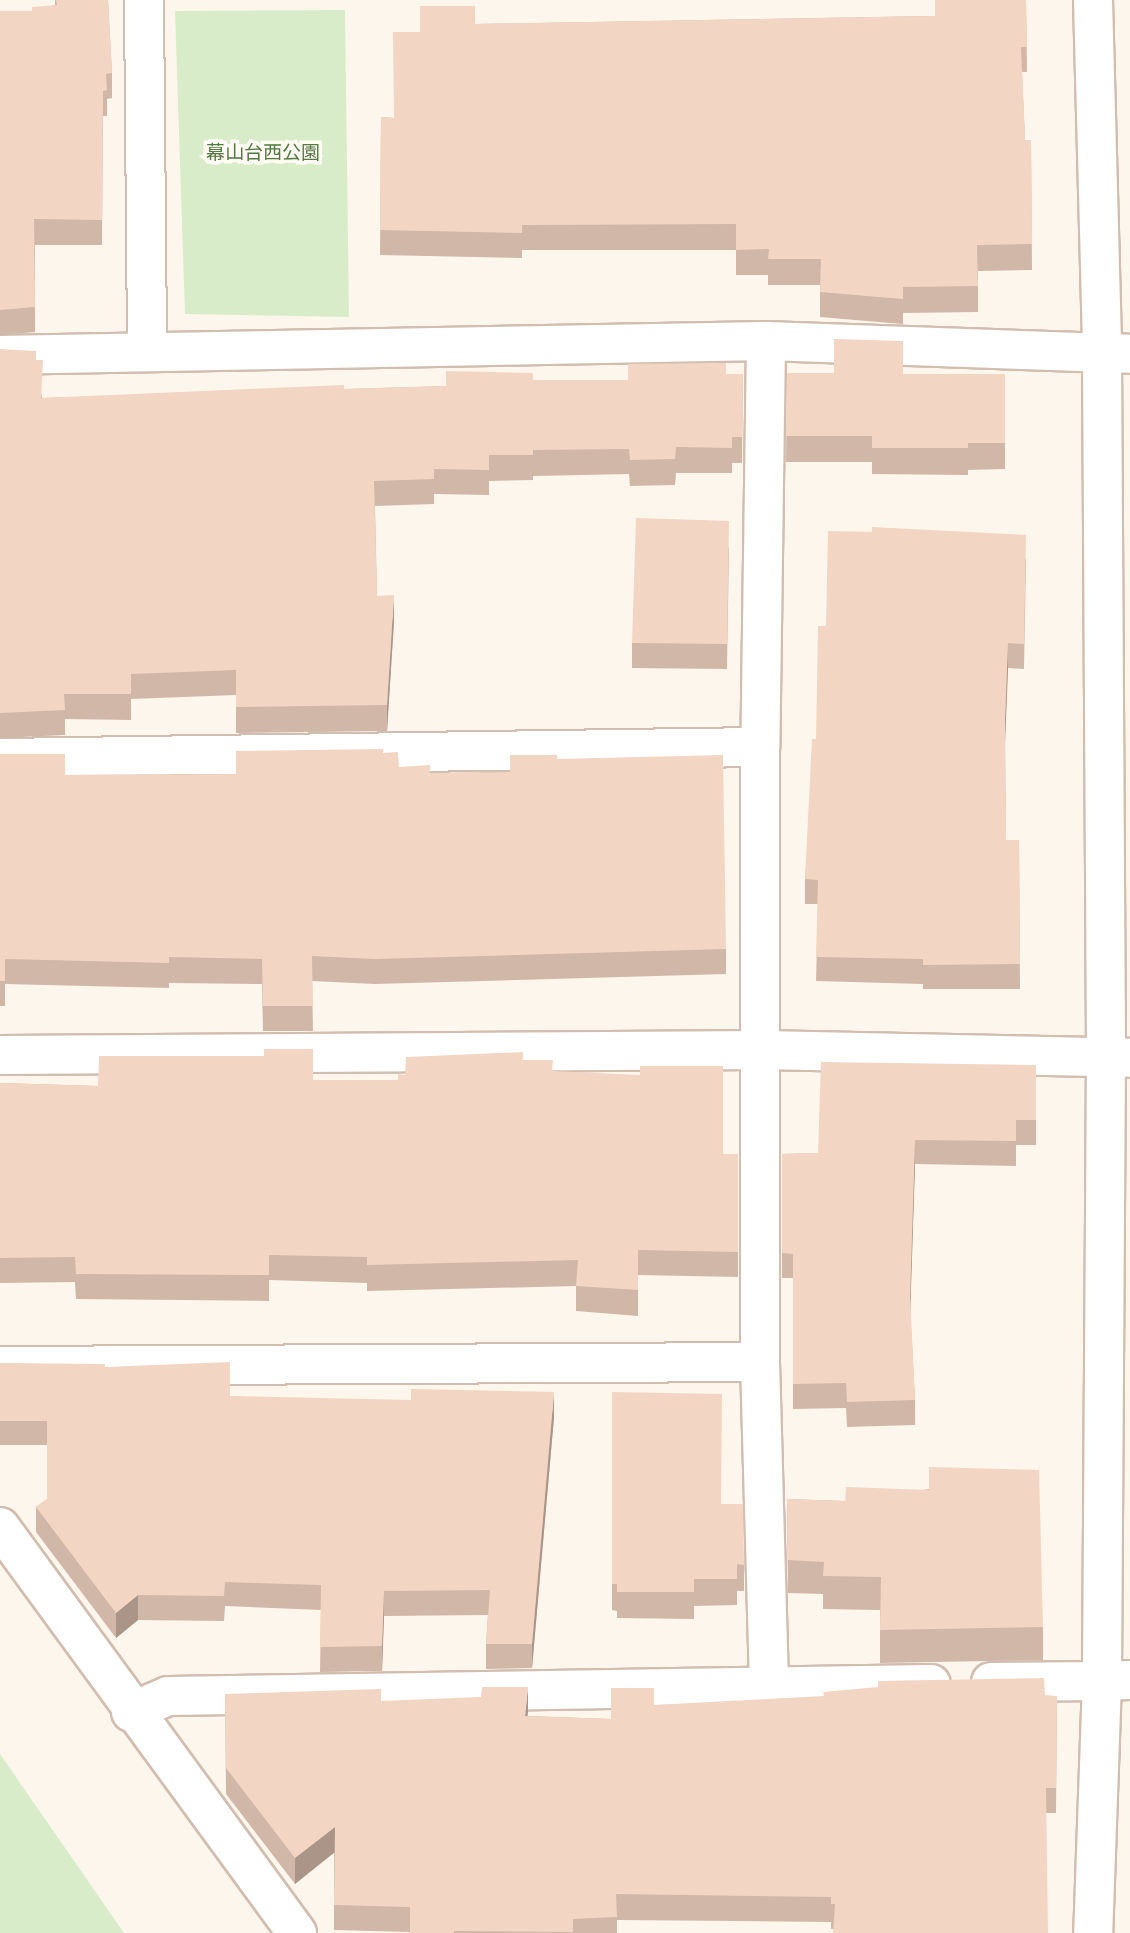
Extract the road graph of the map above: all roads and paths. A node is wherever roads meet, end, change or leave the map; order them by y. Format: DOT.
graph roads {
  1 [pos="144,0"];
  2 [pos="1093,0"];
  3 [pos="766,341"];
  4 [pos="146,352"];
  5 [pos="1116,354"];
  6 [pos="0,355"];
  7 [pos="760,747"];
  8 [pos="0,758"];
  9 [pos="763,1050"];
  10 [pos="0,1055"];
  11 [pos="1118,1057"];
  12 [pos="760,1362"];
  13 [pos="0,1366"];
  14 [pos="0,1527"];
  15 [pos="1116,1680"];
  16 [pos="769,1686"];
  17 [pos="131,1712"];
  18 [pos="297,1933"];
  19 [pos="1093,1933"];
  1 -- 4 [label="street"];
  2 -- 5 [label="street"];
  3 -- 4 [label="street"];
  3 -- 5 [label="street"];
  3 -- 7 [label="street"];
  4 -- 6 [label="street"];
  5 -- 11 [label="street"];
  7 -- 8 [label="street"];
  7 -- 9 [label="street"];
  9 -- 10 [label="street"];
  9 -- 11 [label="street"];
  9 -- 12 [label="street"];
  11 -- 15 [label="street"];
  12 -- 13 [label="street"];
  12 -- 16 [label="street"];
  14 -- 17 [label="street"];
  15 -- 16 [label="street"];
  15 -- 19 [label="street"];
  16 -- 17 [label="street"];
  17 -- 18 [label="street"];
}
